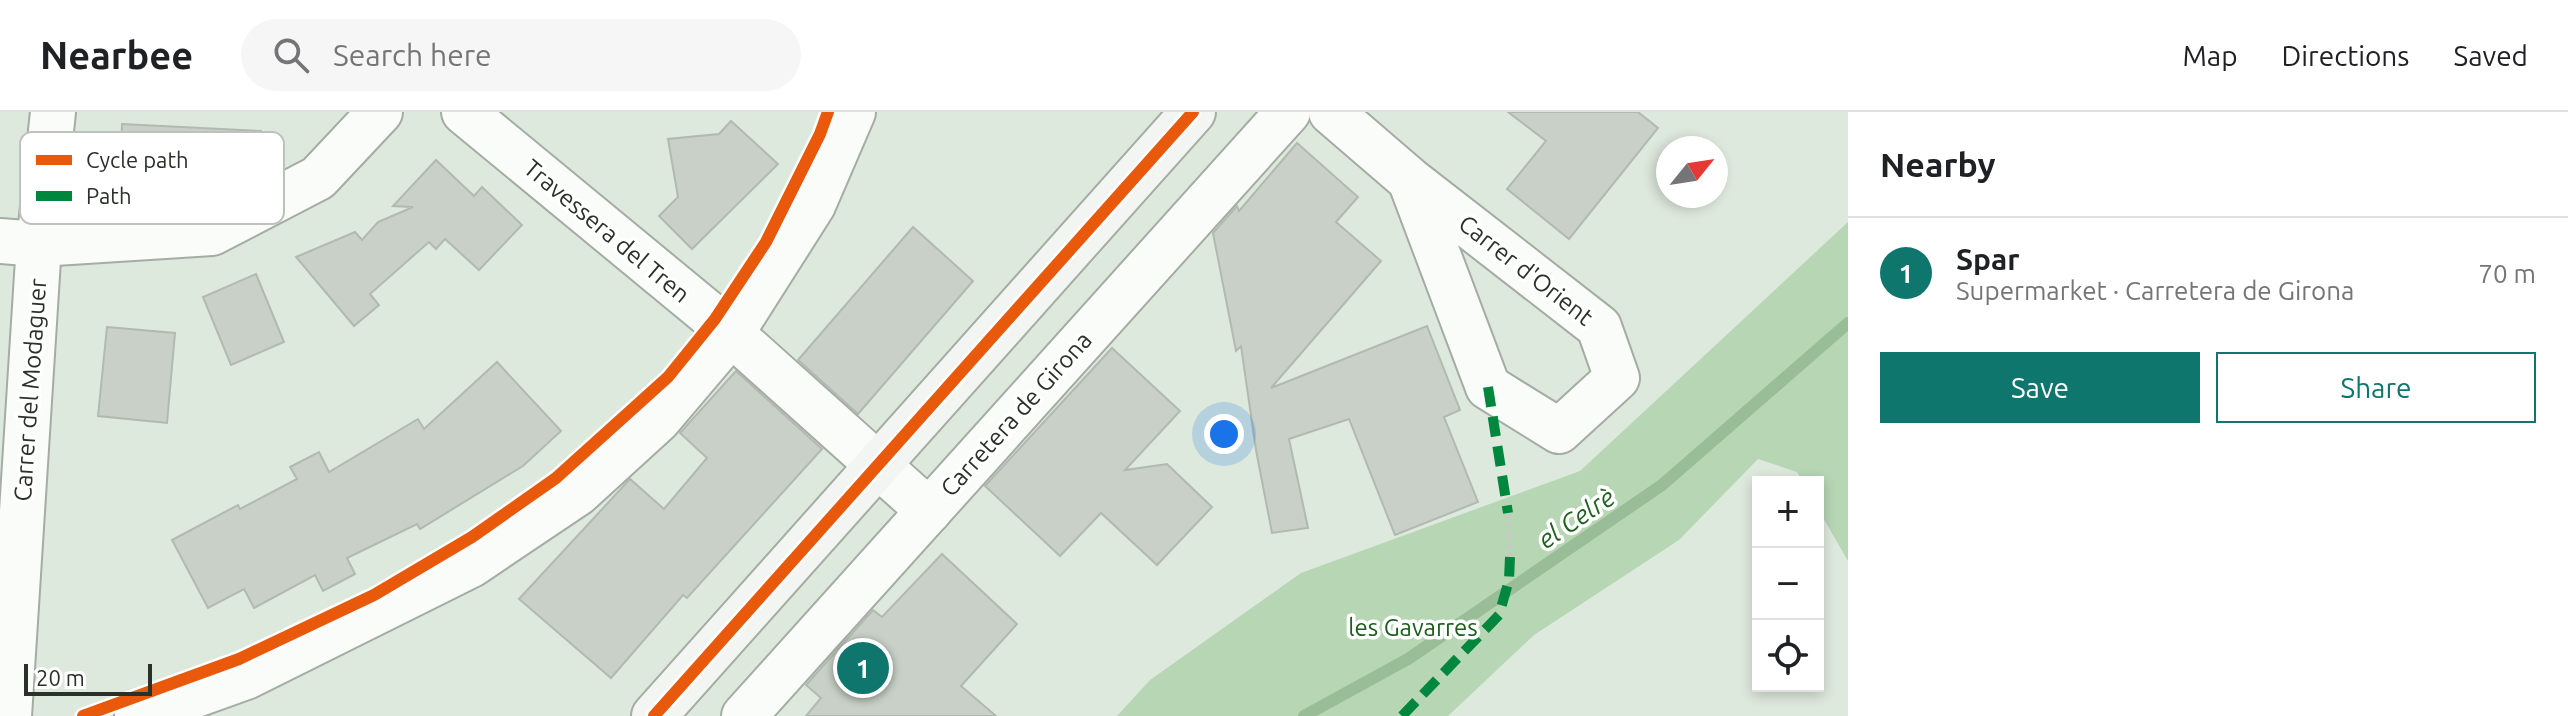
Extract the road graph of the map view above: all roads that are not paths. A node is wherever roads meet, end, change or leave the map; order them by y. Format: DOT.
graph roads {
  1 [pos="53,112"];
  2 [pos="380,112"];
  3 [pos="464,112"];
  4 [pos="853,112"];
  5 [pos="1193,112"];
  6 [pos="1288,112"];
  7 [pos="1331,112"];
  8 [pos="48,132"];
  9 [pos="1410,180"];
  10 [pos="284,196"];
  11 [pos="229,224"];
  12 [pos="19,243"];
  13 [pos="731,334"];
  14 [pos="879,466"];
  15 [pos="929,511"];
  16 [pos="9,716"];
  17 [pos="137,716"];
  18 [pos="654,716"];
  19 [pos="744,716"];
  1 -- 8 [label="street, Carrer del Modaguer"];
  2 -- 10 [label="street"];
  3 -- 13 [label="street, Travessera del Tren"];
  4 -- 13 [label="street"];
  5 -- 14 [label="main road"];
  6 -- 15 [label="street, Carretera de Girona"];
  7 -- 9 [label="street, Carrer d'Orient"];
  9 -- 9 [label="street, Carrer d'Orient"];
  11 -- 12 [label="street"];
  12 -- 16 [label="street, Carrer del Modaguer"];
  13 -- 14 [label="street, Travessera del Tren"];
  13 -- 17 [label="street"];
  14 -- 15 [label="street, Travessera del Tren"];
  14 -- 18 [label="main road"];
  15 -- 19 [label="street, Carretera de Girona"];
}
